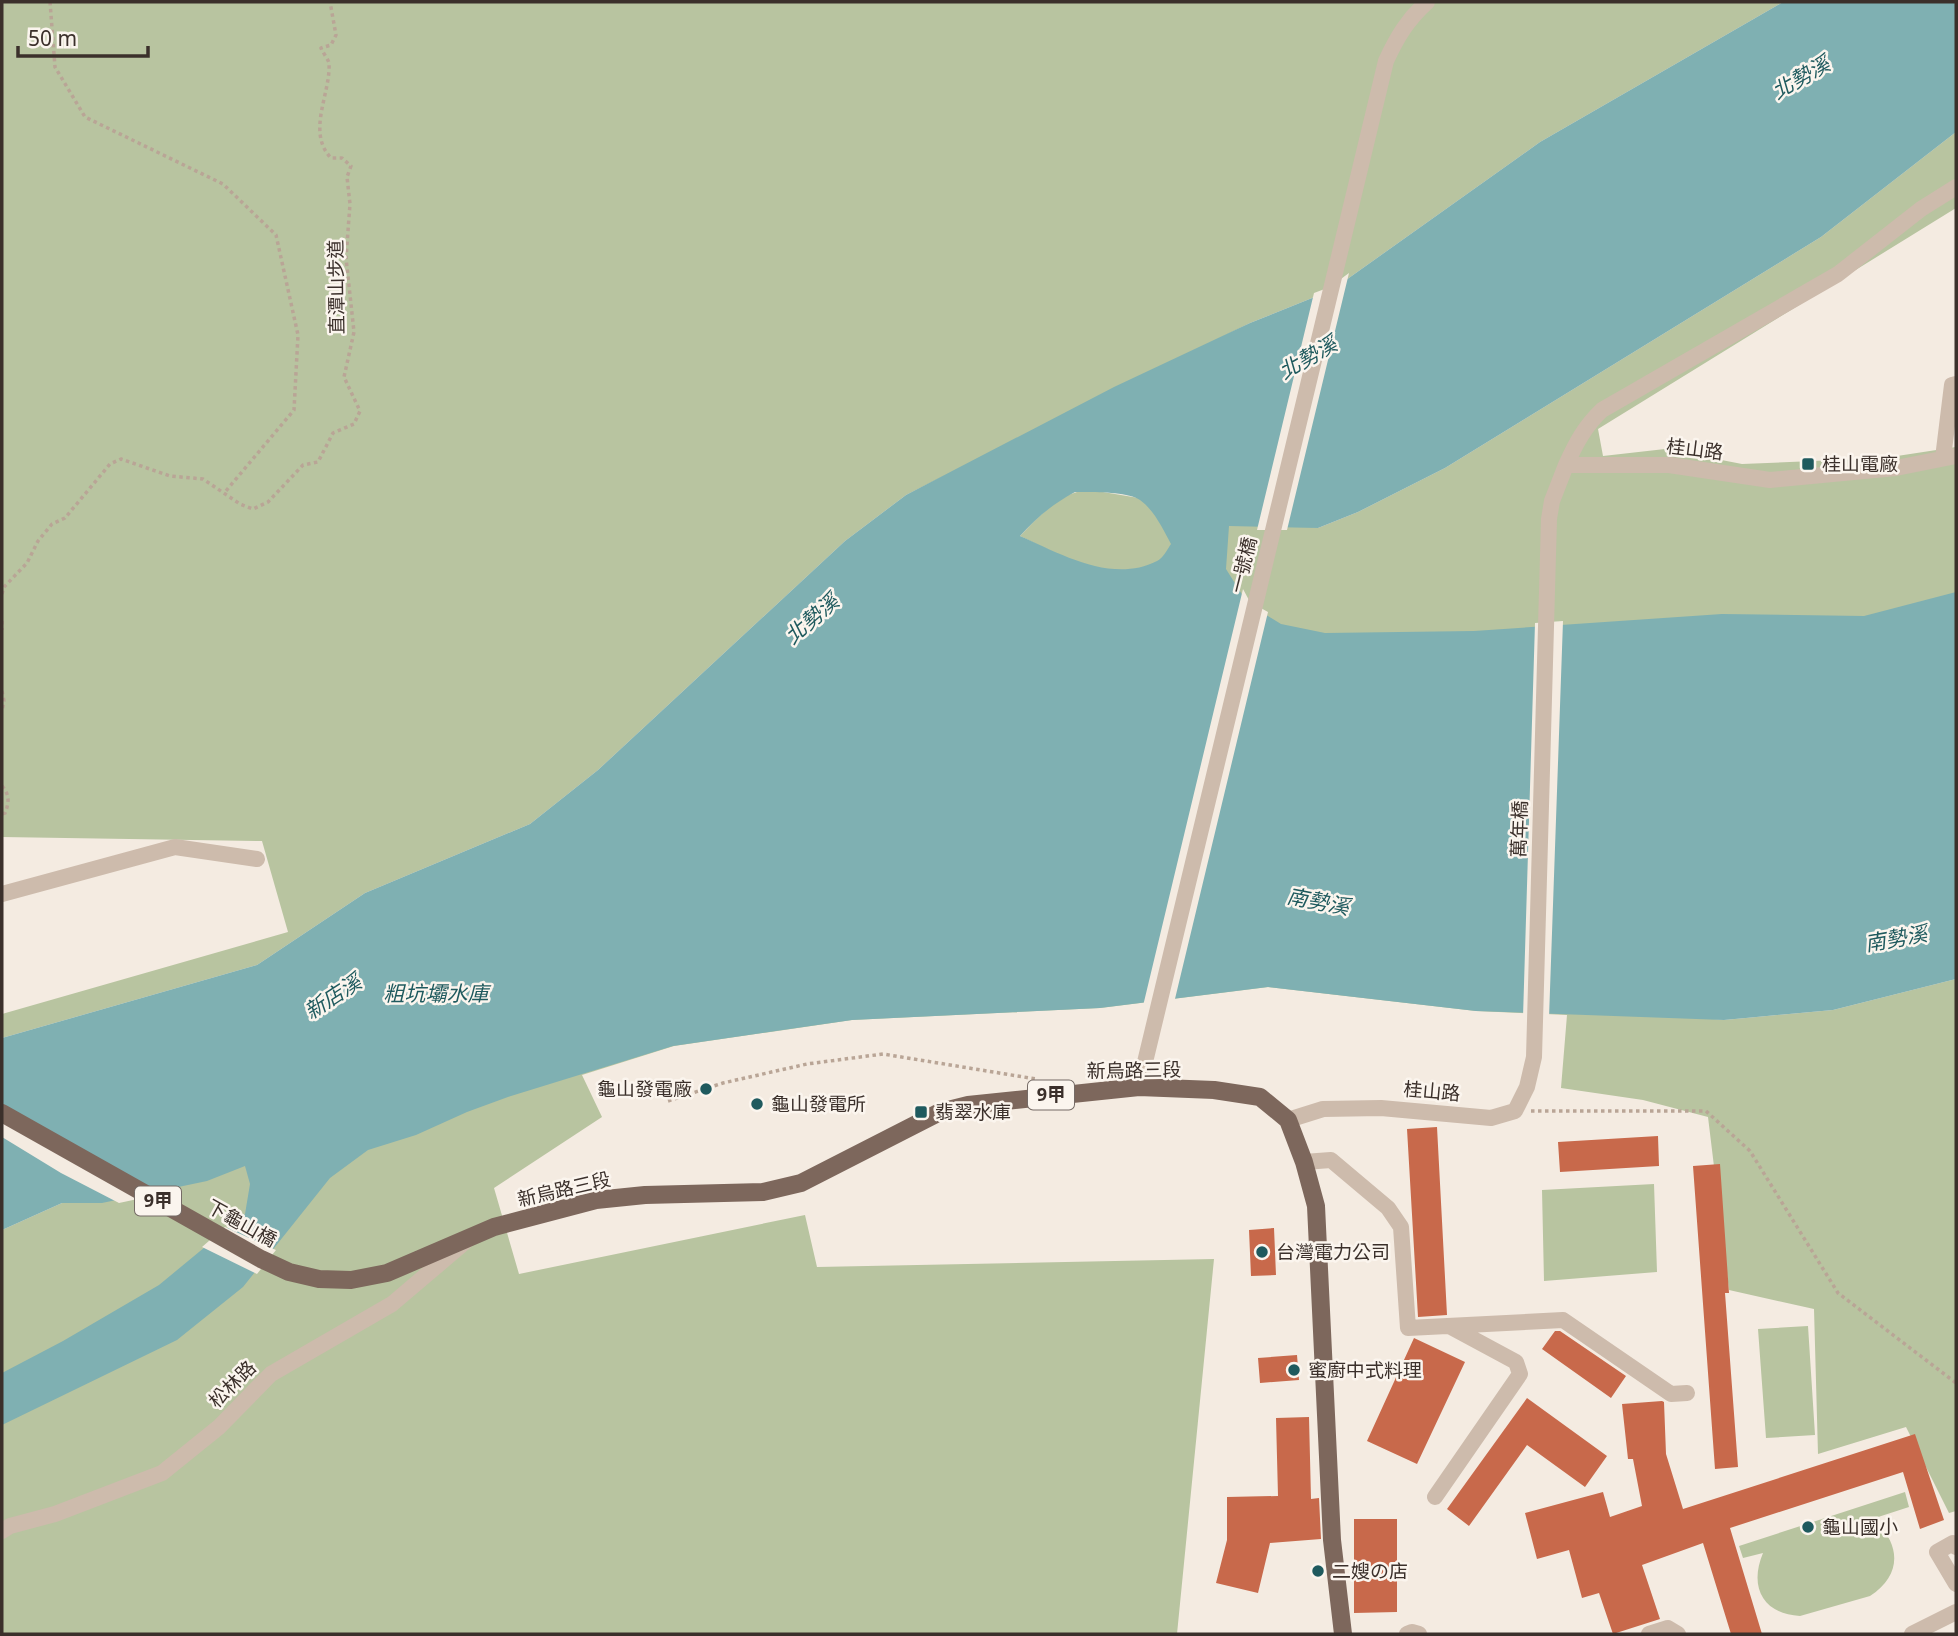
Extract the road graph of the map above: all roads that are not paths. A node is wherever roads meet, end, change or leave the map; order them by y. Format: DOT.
graph roads {
  1 [pos="1427,2"];
  2 [pos="1956,187"];
  3 [pos="1956,384"];
  4 [pos="1950,457"];
  5 [pos="1566,465"];
  6 [pos="257,859"];
  7 [pos="2,894"];
  8 [pos="1139,1087"];
  9 [pos="1515,1111"];
  10 [pos="2,1113"];
  11 [pos="1288,1120"];
  12 [pos="1304,1162"];
  13 [pos="475,1234"];
  14 [pos="320,1279"];
  15 [pos="1449,1326"];
  16 [pos="1687,1393"];
  17 [pos="1435,1497"];
  18 [pos="2,1531"];
  19 [pos="1955,1545"];
  20 [pos="1956,1584"];
  21 [pos="1956,1612"];
  22 [pos="1343,1634"];
  23 [pos="1407,1634"];
  24 [pos="1419,1634"];
  25 [pos="1649,1634"];
  26 [pos="1678,1634"];
  27 [pos="1912,1634"];
  1 -- 8 [label="street, 一號橋"];
  2 -- 5 [label="street"];
  3 -- 4 [label="street"];
  4 -- 5 [label="street, 桂山路"];
  5 -- 9 [label="street, 萬年橋"];
  6 -- 7 [label="street"];
  8 -- 11 [label="main road, 新烏路三段 / 9甲"];
  8 -- 13 [label="main road, 新烏路三段 / 9甲"];
  9 -- 11 [label="street, 桂山路"];
  10 -- 14 [label="main road, 下龜山橋 / 9甲"];
  11 -- 12 [label="main road, 新烏路三段 / 9甲"];
  12 -- 15 [label="street"];
  12 -- 22 [label="main road, 新烏路三段 / 9甲"];
  13 -- 14 [label="main road, 新烏路三段 / 9甲"];
  13 -- 18 [label="street, 松林路"];
  15 -- 16 [label="street"];
  15 -- 17 [label="street"];
  19 -- 20 [label="street"];
  21 -- 27 [label="street"];
  23 -- 24 [label="street"];
  25 -- 26 [label="street"];
}
